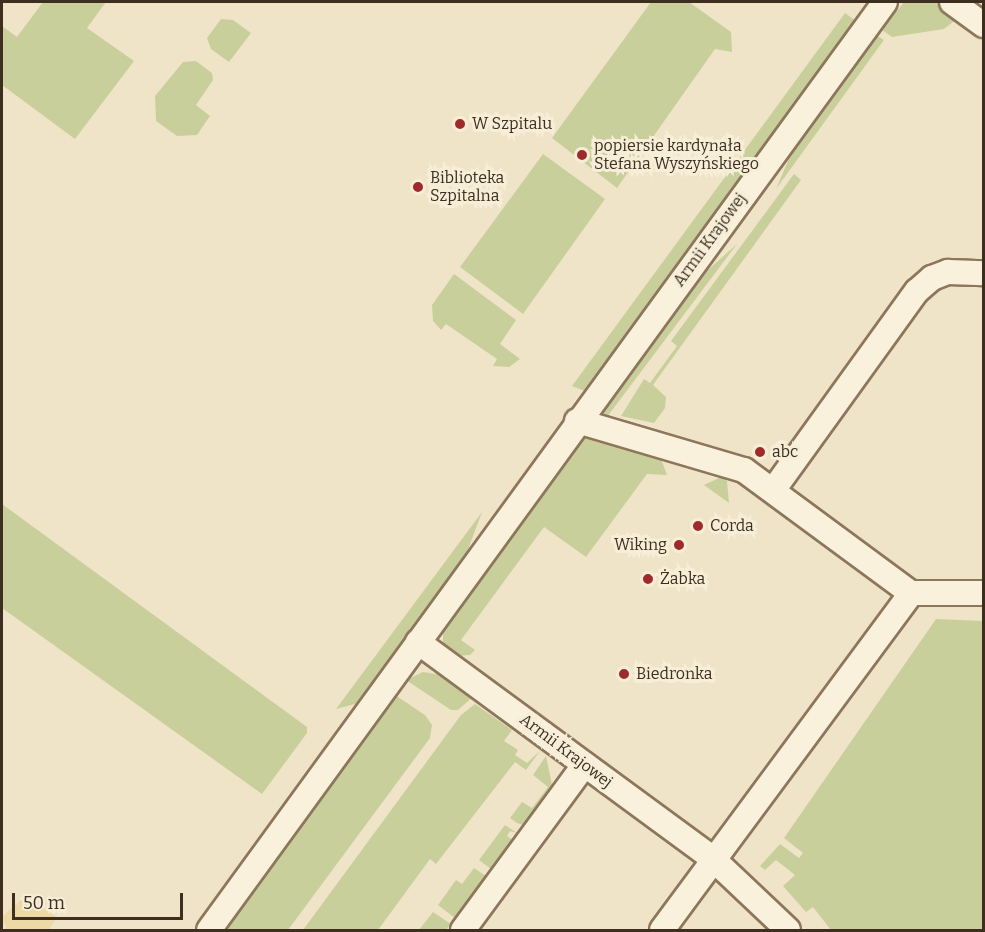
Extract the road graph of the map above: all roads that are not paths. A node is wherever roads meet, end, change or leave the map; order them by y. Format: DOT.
graph roads {
  1 [pos="885,2"];
  2 [pos="952,2"];
  3 [pos="984,25"];
  4 [pos="984,273"];
  5 [pos="577,421"];
  6 [pos="774,489"];
  7 [pos="911,593"];
  8 [pos="984,593"];
  9 [pos="418,642"];
  10 [pos="584,765"];
  11 [pos="713,859"];
  12 [pos="208,930"];
  13 [pos="463,930"];
  14 [pos="662,930"];
  15 [pos="788,930"];
  1 -- 5 [label="street, Armii Krajowej"];
  2 -- 3 [label="street"];
  4 -- 6 [label="street"];
  5 -- 6 [label="street"];
  5 -- 9 [label="street, Armii Krajowej"];
  6 -- 7 [label="street"];
  7 -- 8 [label="street"];
  7 -- 11 [label="street"];
  9 -- 10 [label="street, Armii Krajowej"];
  9 -- 12 [label="street, Armii Krajowej"];
  10 -- 11 [label="street, Armii Krajowej"];
  10 -- 13 [label="street"];
  11 -- 14 [label="street"];
  11 -- 15 [label="street, Armii Krajowej"];
}
